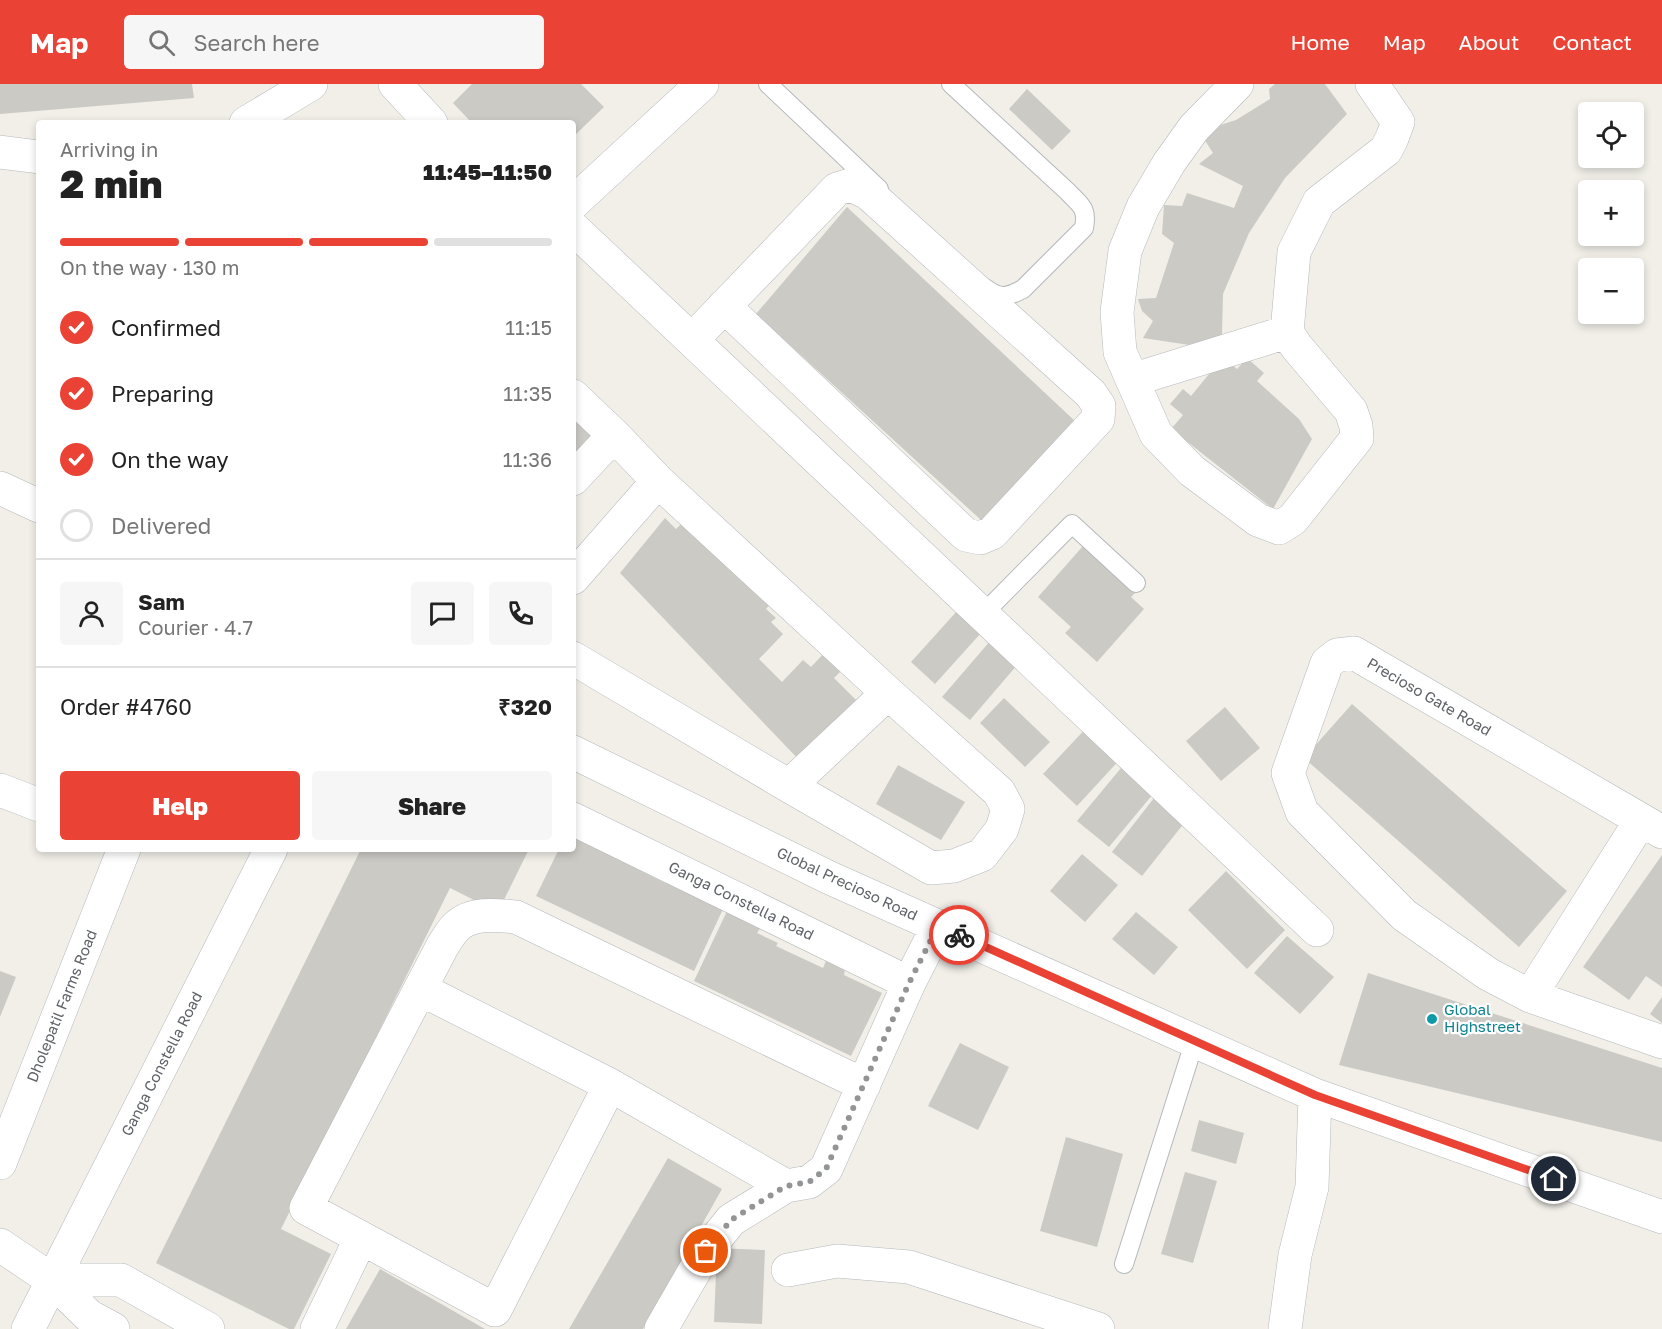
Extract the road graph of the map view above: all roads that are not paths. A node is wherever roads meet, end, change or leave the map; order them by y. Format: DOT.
graph roads {
  1 [pos="395,84"];
  2 [pos="702,84"];
  3 [pos="768,84"];
  4 [pos="951,84"];
  5 [pos="1237,84"];
  6 [pos="1372,84"];
  7 [pos="305,85"];
  8 [pos="251,120"];
  9 [pos="428,120"];
  10 [pos="0,152"];
  11 [pos="36,157"];
  12 [pos="576,200"];
  13 [pos="576,231"];
  14 [pos="724,306"];
  15 [pos="1287,332"];
  16 [pos="692,340"];
  17 [pos="1132,380"];
  18 [pos="576,399"];
  19 [pos="614,435"];
  20 [pos="576,476"];
  21 [pos="658,481"];
  22 [pos="0,488"];
  23 [pos="36,506"];
  24 [pos="576,575"];
  25 [pos="1136,583"];
  26 [pos="982,615"];
  27 [pos="576,660"];
  28 [pos="888,693"];
  29 [pos="576,753"];
  30 [pos="789,786"];
  31 [pos="0,790"];
  32 [pos="36,804"];
  33 [pos="576,820"];
  34 [pos="1652,826"];
  35 [pos="123,852"];
  36 [pos="269,852"];
  37 [pos="938,926"];
  38 [pos="1317,930"];
  39 [pos="909,983"];
  40 [pos="420,989"];
  41 [pos="1530,996"];
  42 [pos="1195,1041"];
  43 [pos="1662,1042"];
  44 [pos="610,1085"];
  45 [pos="864,1085"];
  46 [pos="1315,1095"];
  47 [pos="0,1163"];
  48 [pos="786,1186"];
  49 [pos="1662,1217"];
  50 [pos="361,1238"];
  51 [pos="0,1245"];
  52 [pos="1124,1264"];
  53 [pos="788,1270"];
  54 [pos="52,1280"];
  55 [pos="28,1329"];
  56 [pos="113,1329"];
  57 [pos="208,1329"];
  58 [pos="317,1329"];
  59 [pos="661,1329"];
  60 [pos="1098,1329"];
  61 [pos="1285,1329"];
  1 -- 9 [label="street"];
  2 -- 12 [label="street"];
  3 -- 4 [label="lane"];
  5 -- 17 [label="street"];
  6 -- 15 [label="street"];
  7 -- 8 [label="street"];
  10 -- 11 [label="street"];
  13 -- 16 [label="street"];
  14 -- 14 [label="street"];
  14 -- 16 [label="street"];
  15 -- 17 [label="street"];
  15 -- 17 [label="street"];
  16 -- 26 [label="street"];
  18 -- 19 [label="street"];
  19 -- 20 [label="street"];
  19 -- 21 [label="street"];
  21 -- 24 [label="street"];
  21 -- 28 [label="street"];
  22 -- 23 [label="street"];
  25 -- 26 [label="lane"];
  26 -- 38 [label="street"];
  27 -- 30 [label="street"];
  28 -- 30 [label="street"];
  28 -- 30 [label="street"];
  29 -- 37 [label="street, Global Precioso Road"];
  31 -- 32 [label="street"];
  33 -- 39 [label="street, Ganga Constella Road"];
  34 -- 41 [label="street, Precioso Gate Road"];
  34 -- 41 [label="street, Precioso Gate Road"];
  35 -- 47 [label="street, Dholepatil Farms Road"];
  36 -- 54 [label="street, Ganga Constella Road"];
  37 -- 39 [label="street"];
  37 -- 42 [label="street, Global Precioso Road"];
  39 -- 45 [label="street"];
  40 -- 44 [label="street"];
  40 -- 45 [label="street"];
  40 -- 50 [label="street"];
  41 -- 43 [label="street, Precioso Gate Road"];
  42 -- 46 [label="street, Global Precioso Road"];
  42 -- 52 [label="lane"];
  44 -- 48 [label="street"];
  44 -- 50 [label="street"];
  45 -- 48 [label="street"];
  46 -- 49 [label="street, Global Precioso Road"];
  46 -- 61 [label="street"];
  48 -- 59 [label="street"];
  50 -- 58 [label="street"];
  51 -- 54 [label="street"];
  53 -- 60 [label="street"];
  54 -- 55 [label="street, Ganga Constella Road"];
  54 -- 56 [label="street"];
  54 -- 57 [label="street"];
}
